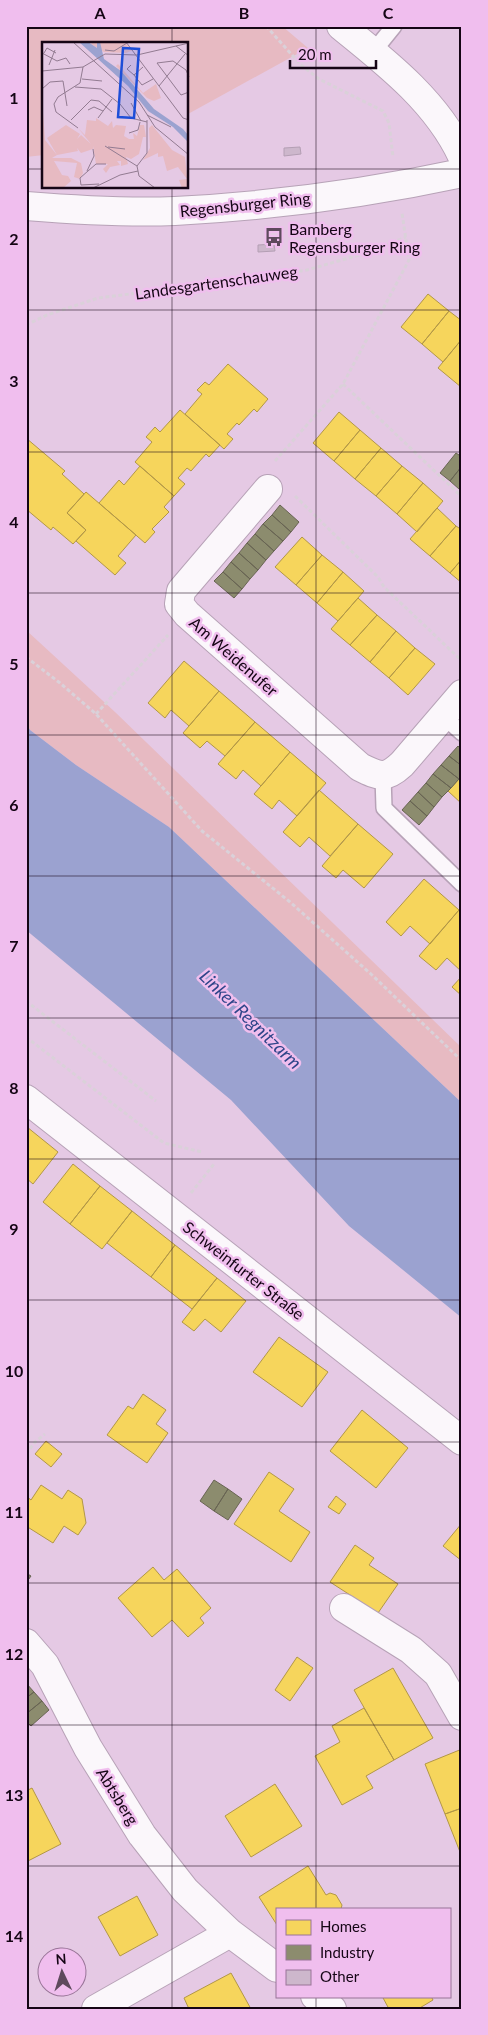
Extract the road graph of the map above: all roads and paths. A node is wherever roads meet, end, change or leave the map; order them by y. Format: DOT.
graph roads {
  1 [pos="266,26"];
  2 [pos="342,26"];
  3 [pos="394,26"];
  4 [pos="373,52"];
  5 [pos="462,156"];
  6 [pos="462,173"];
  7 [pos="398,185"];
  8 [pos="26,206"];
  9 [pos="406,237"];
  10 [pos="26,325"];
  11 [pos="343,384"];
  12 [pos="278,489"];
  13 [pos="462,497"];
  14 [pos="187,614"];
  15 [pos="26,657"];
  16 [pos="462,661"];
  17 [pos="462,694"];
  18 [pos="96,714"];
  19 [pos="452,724"];
  20 [pos="383,776"];
  21 [pos="462,884"];
  22 [pos="26,1000"];
  23 [pos="26,1037"];
  24 [pos="462,1061"];
  25 [pos="26,1100"];
  26 [pos="156,1101"];
  27 [pos="202,1152"];
  28 [pos="214,1164"];
  29 [pos="174,1215"];
  30 [pos="45,1434"];
  31 [pos="462,1440"];
  32 [pos="26,1454"];
  33 [pos="344,1608"];
  34 [pos="26,1643"];
  35 [pos="462,1716"];
  36 [pos="230,1933"];
  37 [pos="276,1967"];
  38 [pos="318,1998"];
  39 [pos="96,2009"];
  40 [pos="332,2009"];
  1 -- 7 [label="path"];
  2 -- 4 [label="street"];
  3 -- 4 [label="lane"];
  4 -- 5 [label="street"];
  6 -- 7 [label="street, Regensburger Ring"];
  7 -- 8 [label="street, Regensburger Ring"];
  7 -- 9 [label="path"];
  9 -- 10 [label="path, Landesgartenschauweg"];
  9 -- 11 [label="path"];
  11 -- 12 [label="path"];
  11 -- 13 [label="path"];
  12 -- 14 [label="street, Am Weidenufer"];
  12 -- 16 [label="path"];
  14 -- 18 [label="path"];
  14 -- 20 [label="street, Am Weidenufer"];
  15 -- 18 [label="path"];
  17 -- 19 [label="street"];
  18 -- 24 [label="path"];
  19 -- 20 [label="street"];
  20 -- 21 [label="lane"];
  22 -- 26 [label="path"];
  23 -- 27 [label="path"];
  25 -- 29 [label="street, Schweinfurter Straße"];
  28 -- 29 [label="path"];
  29 -- 31 [label="street, Schweinfurter Straße"];
  30 -- 32 [label="path"];
  33 -- 35 [label="street"];
  34 -- 36 [label="street, Abtsberg"];
  36 -- 37 [label="street, Abtsberg"];
  36 -- 39 [label="street"];
  38 -- 40 [label="street"];
}
